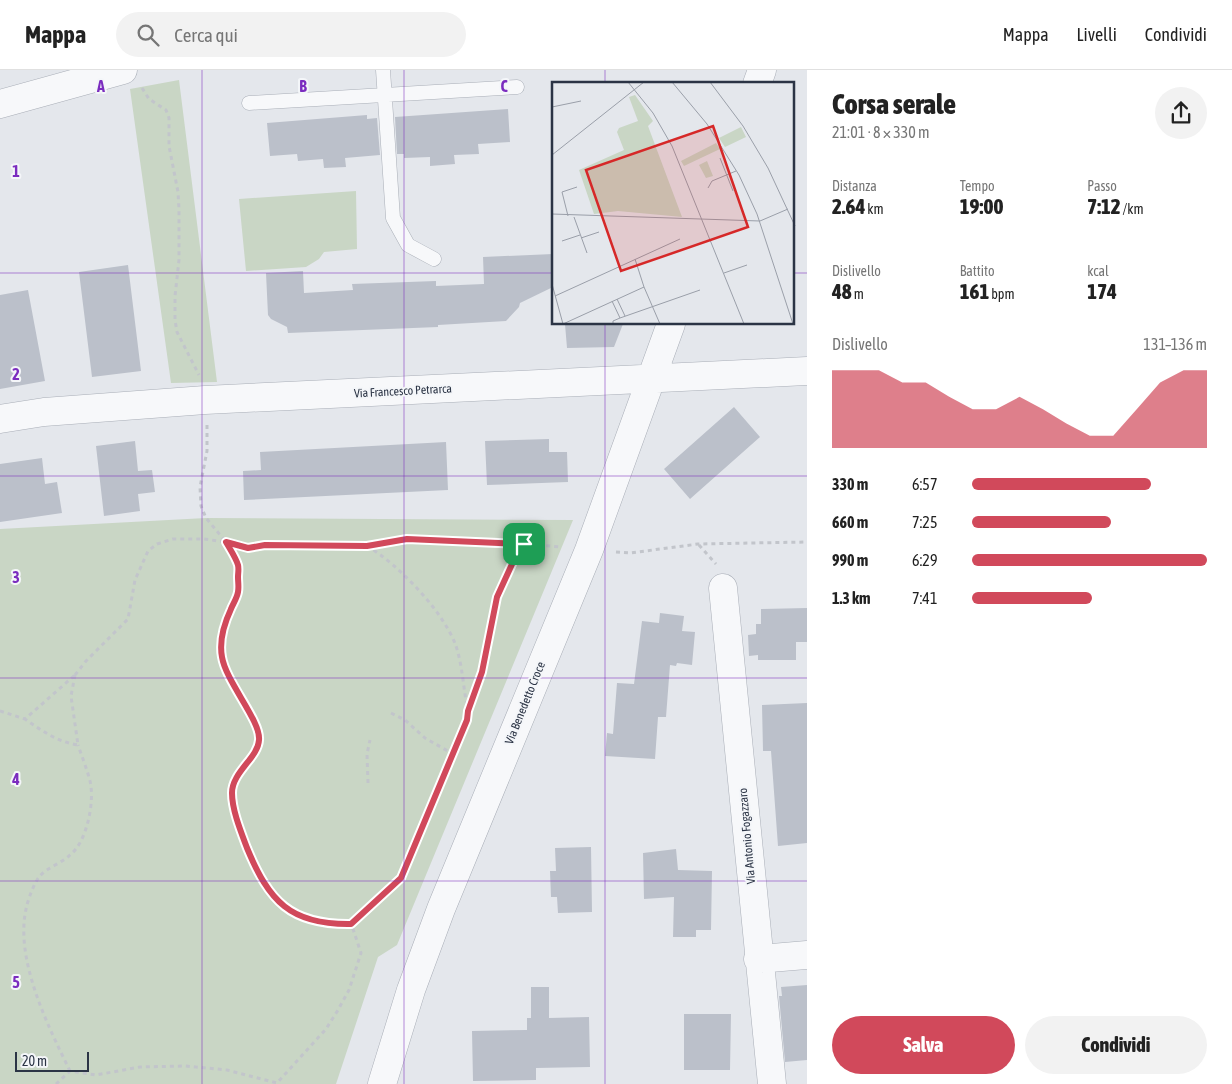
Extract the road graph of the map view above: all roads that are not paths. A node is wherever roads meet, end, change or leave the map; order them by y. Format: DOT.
graph roads {
  1 [pos="383,70"];
  2 [pos="762,70"];
  3 [pos="132,77"];
  4 [pos="758,82"];
  5 [pos="517,87"];
  6 [pos="385,95"];
  7 [pos="249,103"];
  8 [pos="0,104"];
  9 [pos="434,259"];
  10 [pos="672,325"];
  11 [pos="807,371"];
  12 [pos="652,379"];
  13 [pos="0,419"];
  14 [pos="723,588"];
  15 [pos="807,955"];
  16 [pos="758,959"];
  17 [pos="382,1084"];
  18 [pos="772,1084"];
  1 -- 6 [label="lane"];
  2 -- 4 [label="street"];
  3 -- 8 [label="street"];
  5 -- 6 [label="lane"];
  6 -- 7 [label="lane"];
  6 -- 9 [label="lane"];
  10 -- 12 [label="street, Via Benedetto Croce"];
  11 -- 12 [label="street, Via Francesco Petrarca"];
  12 -- 13 [label="street, Via Francesco Petrarca"];
  12 -- 17 [label="street, Via Benedetto Croce"];
  14 -- 16 [label="street, Via Antonio Fogazzaro"];
  15 -- 16 [label="street"];
  16 -- 18 [label="street, Via Antonio Fogazzaro"];
}
